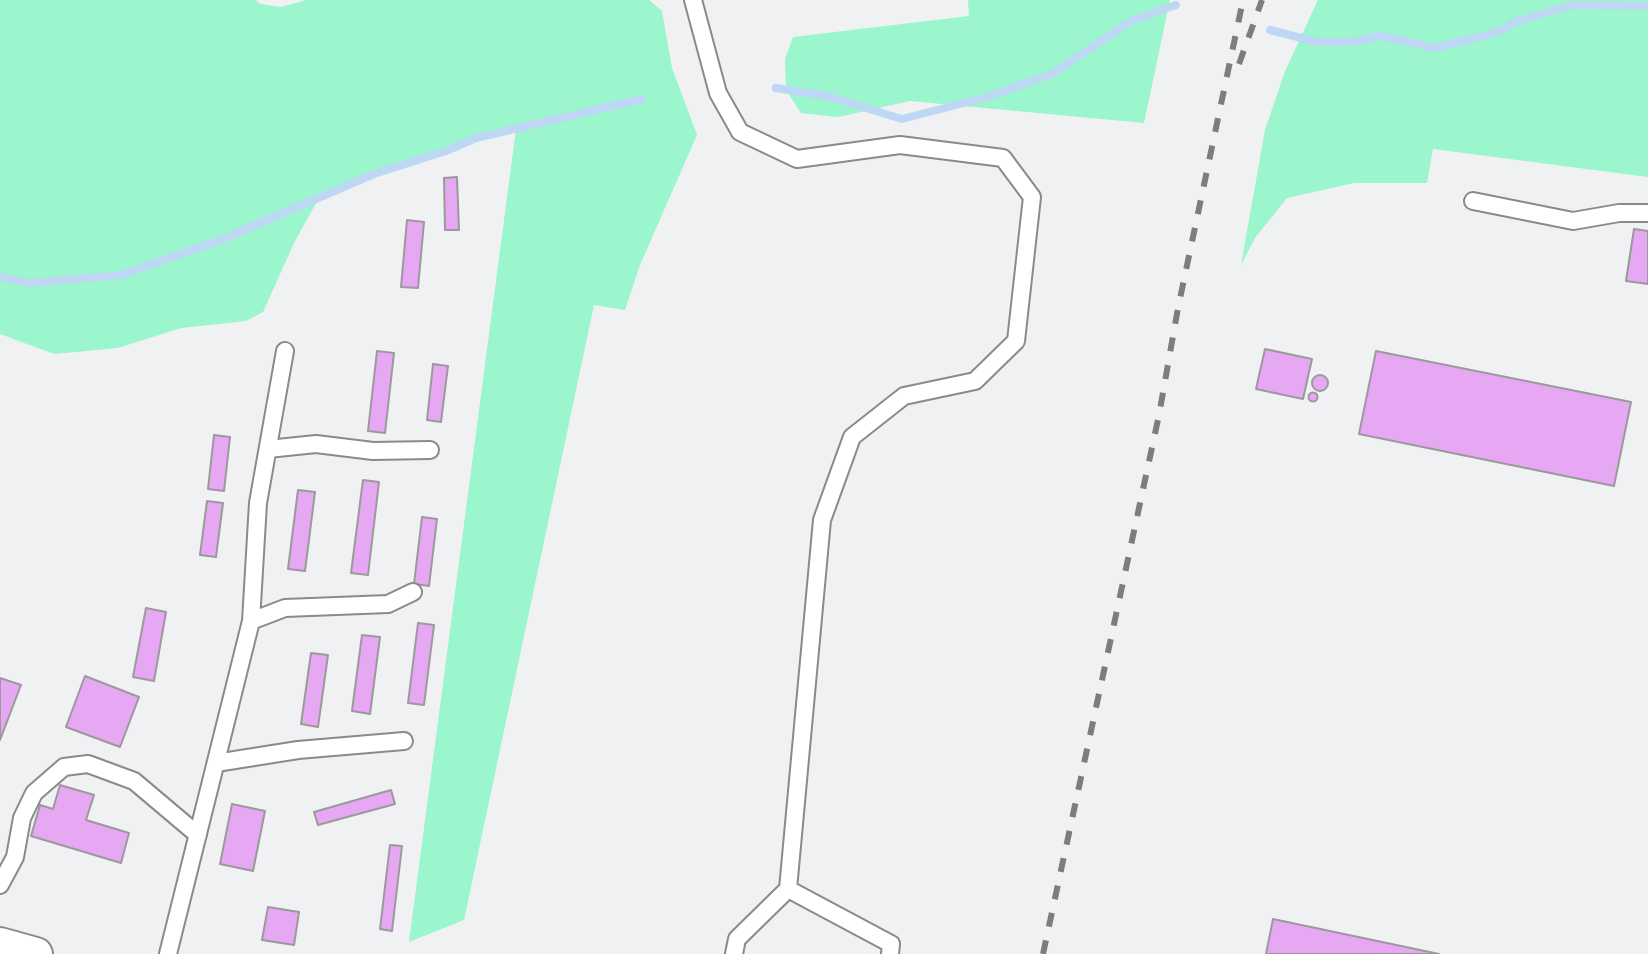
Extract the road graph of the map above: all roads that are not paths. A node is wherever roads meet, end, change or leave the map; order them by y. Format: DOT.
graph roads {
  1 [pos="693,0"];
  2 [pos="1473,201"];
  3 [pos="1648,213"];
  4 [pos="285,351"];
  5 [pos="268,449"];
  6 [pos="430,450"];
  7 [pos="413,592"];
  8 [pos="251,621"];
  9 [pos="404,741"];
  10 [pos="216,763"];
  11 [pos="198,835"];
  12 [pos="0,885"];
  13 [pos="788,889"];
  14 [pos="0,944"];
  15 [pos="36,954"];
  16 [pos="168,954"];
  17 [pos="734,954"];
  18 [pos="890,954"];
  1 -- 13 [label="lane"];
  2 -- 3 [label="lane"];
  4 -- 5 [label="lane"];
  5 -- 6 [label="lane"];
  5 -- 8 [label="lane"];
  7 -- 8 [label="lane"];
  8 -- 10 [label="lane"];
  9 -- 10 [label="lane"];
  10 -- 11 [label="lane"];
  11 -- 12 [label="lane"];
  11 -- 16 [label="lane"];
  13 -- 17 [label="lane"];
  13 -- 18 [label="lane"];
  14 -- 15 [label="street"];
}
